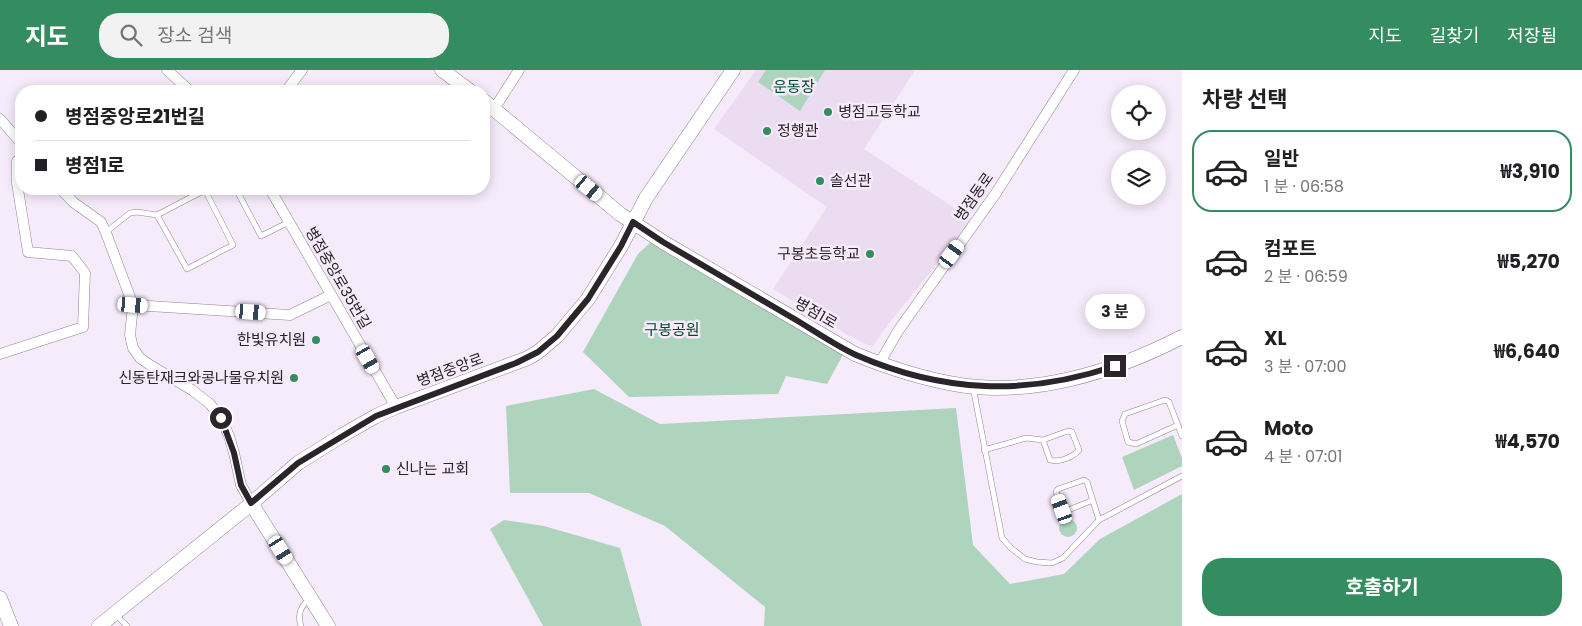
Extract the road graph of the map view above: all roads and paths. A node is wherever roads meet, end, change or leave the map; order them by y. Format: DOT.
graph roads {
  1 [pos="167,70"];
  2 [pos="302,70"];
  3 [pos="442,70"];
  4 [pos="519,70"];
  5 [pos="733,70"];
  6 [pos="1074,70"];
  7 [pos="183,85"];
  8 [pos="291,85"];
  9 [pos="462,85"];
  10 [pos="490,104"];
  11 [pos="490,106"];
  12 [pos="0,119"];
  13 [pos="15,136"];
  14 [pos="19,195"];
  15 [pos="67,195"];
  16 [pos="195,195"];
  17 [pos="209,195"];
  18 [pos="239,195"];
  19 [pos="273,195"];
  20 [pos="157,215"];
  21 [pos="289,222"];
  22 [pos="633,222"];
  23 [pos="106,232"];
  24 [pos="331,295"];
  25 [pos="133,305"];
  26 [pos="1182,337"];
  27 [pos="0,354"];
  28 [pos="879,364"];
  29 [pos="973,386"];
  30 [pos="396,407"];
  31 [pos="1178,425"];
  32 [pos="1182,436"];
  33 [pos="1043,440"];
  34 [pos="984,450"];
  35 [pos="1182,476"];
  36 [pos="1093,500"];
  37 [pos="251,503"];
  38 [pos="1099,520"];
  39 [pos="310,598"];
  40 [pos="1,602"];
  41 [pos="115,613"];
  42 [pos="12,626"];
  43 [pos="99,626"];
  44 [pos="127,626"];
  45 [pos="301,626"];
  46 [pos="328,626"];
  1 -- 7 [label="street"];
  2 -- 8 [label="street"];
  3 -- 9 [label="street"];
  4 -- 10 [label="street"];
  5 -- 22 [label="street, 병점중앙로"];
  6 -- 28 [label="street, 병점동로"];
  11 -- 22 [label="street, 병점1로"];
  12 -- 13 [label="street"];
  14 -- 27 [label="street"];
  15 -- 23 [label="street"];
  16 -- 20 [label="lane"];
  17 -- 20 [label="lane"];
  18 -- 21 [label="lane"];
  19 -- 21 [label="street, 병점중앙로35번길"];
  20 -- 23 [label="lane"];
  21 -- 24 [label="street, 병점중앙로35번길"];
  22 -- 28 [label="street, 병점1로"];
  22 -- 30 [label="street, 병점중앙로"];
  23 -- 25 [label="street"];
  24 -- 25 [label="street"];
  24 -- 30 [label="street, 병점중앙로35번길"];
  25 -- 37 [label="street"];
  26 -- 29 [label="street, 병점1로"];
  28 -- 29 [label="street, 병점1로"];
  29 -- 34 [label="lane"];
  30 -- 37 [label="street, 병점중앙로"];
  31 -- 31 [label="lane"];
  31 -- 32 [label="lane"];
  33 -- 33 [label="lane"];
  33 -- 34 [label="lane"];
  34 -- 38 [label="lane"];
  35 -- 38 [label="lane"];
  36 -- 36 [label="lane"];
  36 -- 38 [label="lane"];
  37 -- 39 [label="street"];
  37 -- 41 [label="street, 병점중앙로"];
  39 -- 45 [label="lane"];
  39 -- 46 [label="street"];
  40 -- 42 [label="street"];
  41 -- 43 [label="street, 병점중앙로"];
  41 -- 44 [label="lane"];
}
